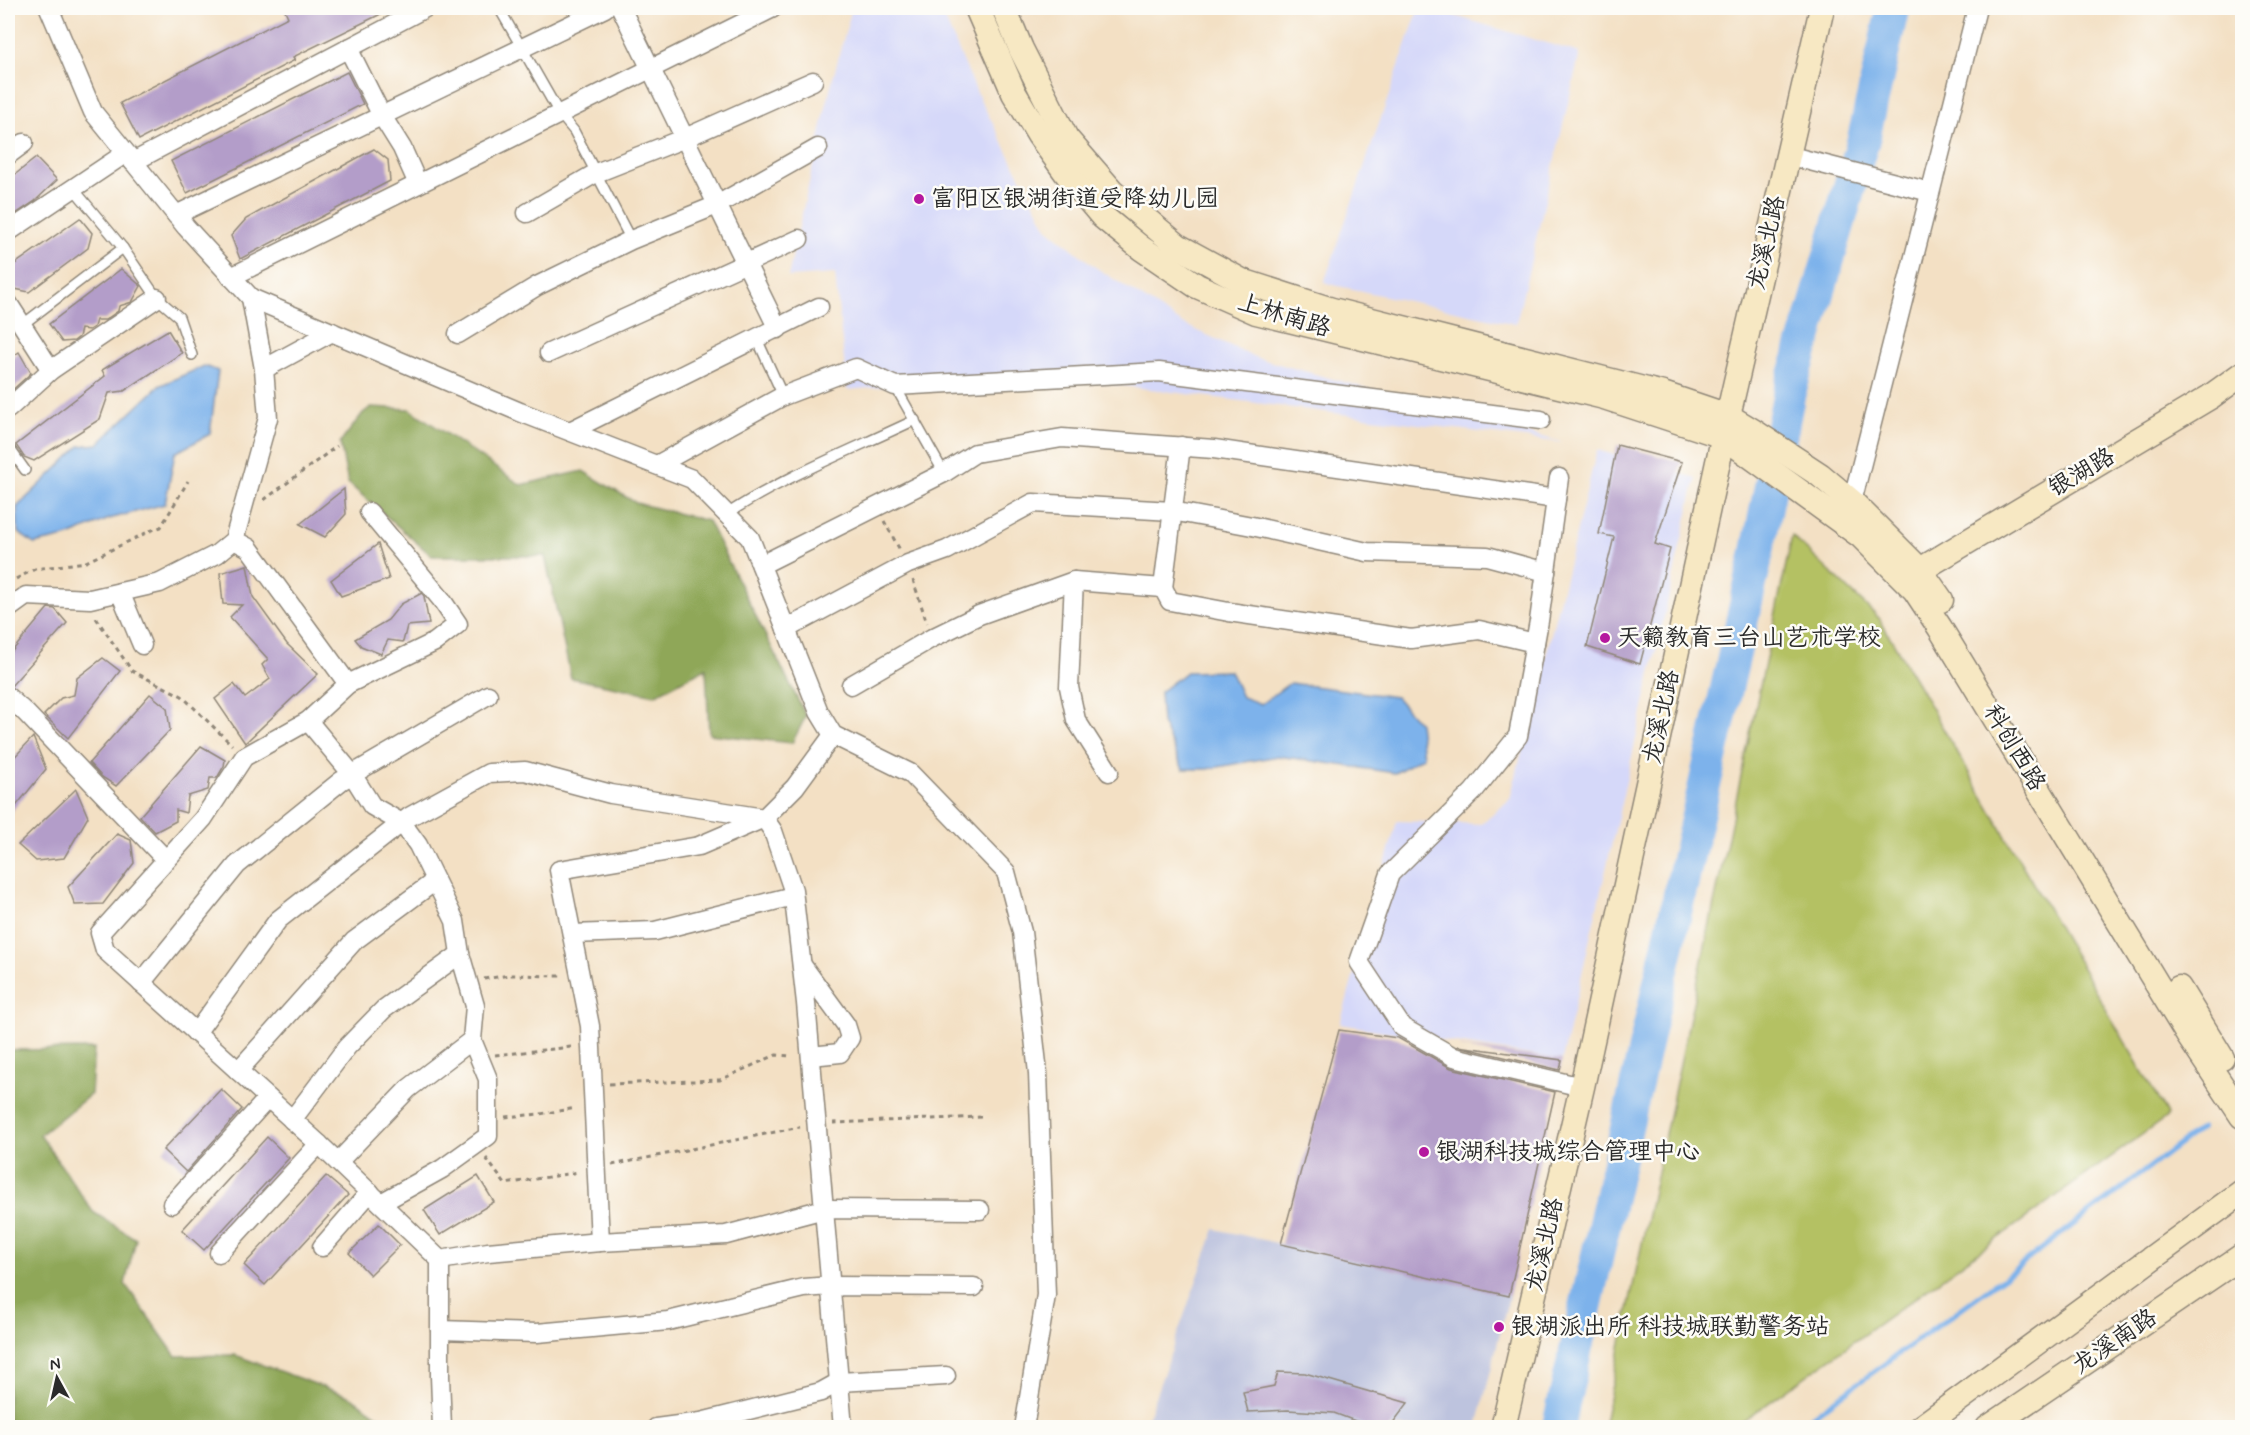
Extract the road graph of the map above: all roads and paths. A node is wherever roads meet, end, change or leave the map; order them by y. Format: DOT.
graph roads {
  1 [pos="50,8"];
  2 [pos="425,8"];
  3 [pos="499,8"];
  4 [pos="605,8"];
  5 [pos="621,8"];
  6 [pos="773,8"];
  7 [pos="977,8"];
  8 [pos="1004,8"];
  9 [pos="1822,8"];
  10 [pos="1977,8"];
  11 [pos="348,48"];
  12 [pos="522,48"];
  13 [pos="650,68"];
  14 [pos="813,81"];
  15 [pos="559,113"];
  16 [pos="382,116"];
  17 [pos="685,138"];
  18 [pos="24,143"];
  19 [pos="818,148"];
  20 [pos="8,155"];
  21 [pos="1787,155"];
  22 [pos="129,157"];
  23 [pos="596,173"];
  24 [pos="418,184"];
  25 [pos="73,188"];
  26 [pos="1925,191"];
  27 [pos="717,205"];
  28 [pos="527,213"];
  29 [pos="176,215"];
  30 [pos="8,232"];
  31 [pos="800,239"];
  32 [pos="631,240"];
  33 [pos="123,248"];
  34 [pos="746,264"];
  35 [pos="231,277"];
  36 [pos="157,298"];
  37 [pos="251,298"];
  38 [pos="9,308"];
  39 [pos="819,308"];
  40 [pos="22,325"];
  41 [pos="778,329"];
  42 [pos="332,333"];
  43 [pos="458,334"];
  44 [pos="757,339"];
  45 [pos="549,353"];
  46 [pos="192,355"];
  47 [pos="264,369"];
  48 [pos="51,370"];
  49 [pos="2242,374"];
  50 [pos="895,386"];
  51 [pos="783,396"];
  52 [pos="8,410"];
  53 [pos="915,420"];
  54 [pos="1540,420"];
  55 [pos="1725,426"];
  56 [pos="570,431"];
  57 [pos="1751,442"];
  58 [pos="8,446"];
  59 [pos="338,446"];
  60 [pos="1180,446"];
  61 [pos="657,465"];
  62 [pos="25,470"];
  63 [pos="944,473"];
  64 [pos="1559,478"];
  65 [pos="188,481"];
  66 [pos="1556,499"];
  67 [pos="1852,502"];
  68 [pos="876,507"];
  69 [pos="1172,511"];
  70 [pos="369,512"];
  71 [pos="727,514"];
  72 [pos="241,516"];
  73 [pos="234,540"];
  74 [pos="908,564"];
  75 [pos="761,565"];
  76 [pos="1920,570"];
  77 [pos="1546,572"];
  78 [pos="1074,580"];
  79 [pos="8,583"];
  80 [pos="1163,588"];
  81 [pos="120,592"];
  82 [pos="8,609"];
  83 [pos="96,618"];
  84 [pos="786,629"];
  85 [pos="932,638"];
  86 [pos="1535,643"];
  87 [pos="142,645"];
  88 [pos="348,684"];
  89 [pos="851,685"];
  90 [pos="488,695"];
  91 [pos="8,698"];
  92 [pos="308,721"];
  93 [pos="834,735"];
  94 [pos="244,757"];
  95 [pos="1109,772"];
  96 [pos="352,774"];
  97 [pos="764,818"];
  98 [pos="402,823"];
  99 [pos="166,860"];
  100 [pos="435,881"];
  101 [pos="793,896"];
  102 [pos="572,934"];
  103 [pos="460,954"];
  104 [pos="801,964"];
  105 [pos="580,976"];
  106 [pos="468,982"];
  107 [pos="141,983"];
  108 [pos="196,1033"];
  109 [pos="591,1045"];
  110 [pos="476,1049"];
  111 [pos="811,1056"];
  112 [pos="238,1071"];
  113 [pos="593,1086"];
  114 [pos="1582,1087"];
  115 [pos="2242,1090"];
  116 [pos="268,1098"];
  117 [pos="594,1104"];
  118 [pos="2242,1116"];
  119 [pos="981,1117"];
  120 [pos="488,1119"];
  121 [pos="292,1120"];
  122 [pos="817,1124"];
  123 [pos="319,1144"];
  124 [pos="476,1144"];
  125 [pos="338,1162"];
  126 [pos="597,1169"];
  127 [pos="2242,1192"];
  128 [pos="375,1198"];
  129 [pos="172,1204"];
  130 [pos="824,1209"];
  131 [pos="980,1210"];
  132 [pos="600,1242"];
  133 [pos="322,1247"];
  134 [pos="219,1253"];
  135 [pos="2242,1256"];
  136 [pos="440,1260"];
  137 [pos="831,1286"];
  138 [pos="974,1287"];
  139 [pos="440,1330"];
  140 [pos="946,1376"];
  141 [pos="839,1382"];
  142 [pos="442,1428"];
  143 [pos="656,1428"];
  144 [pos="843,1428"];
  145 [pos="1024,1428"];
  146 [pos="1503,1428"];
  147 [pos="1920,1428"];
  148 [pos="1988,1428"];
  1 -- 22 [label="street"];
  2 -- 11 [label="street"];
  3 -- 12 [label="lane"];
  4 -- 12 [label="street"];
  5 -- 13 [label="street"];
  6 -- 13 [label="street"];
  7 -- 55 [label="street, 上林南路"];
  8 -- 55 [label="street, 上林南路"];
  9 -- 21 [label="street, 龙溪北路"];
  10 -- 26 [label="street"];
  11 -- 16 [label="street"];
  11 -- 22 [label="street"];
  12 -- 15 [label="lane"];
  12 -- 16 [label="street"];
  13 -- 15 [label="street"];
  13 -- 17 [label="street"];
  14 -- 17 [label="street"];
  15 -- 23 [label="lane"];
  15 -- 24 [label="street"];
  16 -- 24 [label="street"];
  16 -- 29 [label="street"];
  17 -- 23 [label="street"];
  17 -- 27 [label="street"];
  18 -- 20 [label="street"];
  19 -- 27 [label="street"];
  21 -- 26 [label="street"];
  21 -- 55 [label="street, 龙溪北路"];
  22 -- 25 [label="street"];
  22 -- 29 [label="street"];
  23 -- 28 [label="street"];
  23 -- 32 [label="lane"];
  24 -- 35 [label="street"];
  25 -- 30 [label="street"];
  25 -- 33 [label="lane"];
  26 -- 67 [label="street"];
  27 -- 32 [label="street"];
  27 -- 34 [label="street"];
  29 -- 35 [label="street"];
  31 -- 34 [label="street"];
  32 -- 43 [label="street"];
  33 -- 36 [label="lane"];
  33 -- 40 [label="lane"];
  34 -- 41 [label="street"];
  34 -- 45 [label="street"];
  35 -- 37 [label="street"];
  36 -- 46 [label="lane"];
  36 -- 48 [label="street"];
  37 -- 42 [label="street"];
  37 -- 47 [label="street"];
  38 -- 40 [label="street"];
  39 -- 41 [label="street"];
  40 -- 48 [label="street"];
  41 -- 44 [label="street"];
  42 -- 47 [label="street"];
  42 -- 56 [label="street"];
  44 -- 51 [label="lane"];
  44 -- 56 [label="street"];
  47 -- 72 [label="street"];
  48 -- 52 [label="street"];
  49 -- 76 [label="street, 银湖路"];
  50 -- 51 [label="street"];
  50 -- 53 [label="lane"];
  50 -- 54 [label="street"];
  51 -- 61 [label="street"];
  53 -- 63 [label="lane"];
  53 -- 71 [label="lane"];
  55 -- 57 [label="street, 科创西路"];
  55 -- 114 [label="street, 龙溪北路"];
  56 -- 61 [label="street"];
  57 -- 67 [label="street, 科创西路"];
  57 -- 118 [label="street, 科创西路"];
  58 -- 62 [label="lane"];
  59 -- 72 [label="path"];
  60 -- 63 [label="street"];
  60 -- 66 [label="street"];
  60 -- 69 [label="street"];
  61 -- 71 [label="street"];
  63 -- 68 [label="street"];
  64 -- 66 [label="street"];
  65 -- 79 [label="path"];
  66 -- 77 [label="street"];
  67 -- 76 [label="street, 科创西路"];
  68 -- 74 [label="path"];
  68 -- 75 [label="street"];
  69 -- 74 [label="street"];
  69 -- 77 [label="street"];
  69 -- 80 [label="street"];
  70 -- 88 [label="street"];
  71 -- 75 [label="street"];
  72 -- 73 [label="street"];
  73 -- 81 [label="street"];
  73 -- 88 [label="street"];
  74 -- 84 [label="street"];
  74 -- 85 [label="path"];
  75 -- 84 [label="street"];
  76 -- 115 [label="street, 科创西路"];
  77 -- 86 [label="street"];
  78 -- 80 [label="street"];
  78 -- 85 [label="street"];
  78 -- 95 [label="street"];
  80 -- 86 [label="street"];
  81 -- 82 [label="street"];
  81 -- 87 [label="street"];
  83 -- 94 [label="path"];
  84 -- 93 [label="street"];
  85 -- 89 [label="street"];
  86 -- 114 [label="street"];
  88 -- 92 [label="street"];
  90 -- 96 [label="street"];
  91 -- 99 [label="street"];
  92 -- 94 [label="street"];
  92 -- 96 [label="street"];
  93 -- 97 [label="street"];
  93 -- 145 [label="street"];
  94 -- 99 [label="street"];
  96 -- 98 [label="street"];
  96 -- 107 [label="street"];
  97 -- 98 [label="street"];
  97 -- 101 [label="street"];
  97 -- 102 [label="street"];
  98 -- 100 [label="street"];
  98 -- 108 [label="street"];
  99 -- 107 [label="street"];
  100 -- 103 [label="street"];
  100 -- 112 [label="street"];
  101 -- 102 [label="street"];
  101 -- 104 [label="street"];
  102 -- 105 [label="street"];
  103 -- 106 [label="street"];
  103 -- 121 [label="street"];
  104 -- 111 [label="street"];
  104 -- 111 [label="street"];
  105 -- 106 [label="path"];
  105 -- 109 [label="street"];
  106 -- 110 [label="street"];
  107 -- 108 [label="street"];
  108 -- 112 [label="street"];
  109 -- 110 [label="path"];
  109 -- 113 [label="street"];
  110 -- 120 [label="street"];
  110 -- 125 [label="street"];
  111 -- 113 [label="path"];
  111 -- 122 [label="street"];
  112 -- 116 [label="street"];
  113 -- 117 [label="street"];
  114 -- 146 [label="street, 龙溪北路"];
  116 -- 121 [label="street"];
  116 -- 129 [label="street"];
  117 -- 120 [label="path"];
  117 -- 126 [label="street"];
  119 -- 122 [label="path"];
  120 -- 124 [label="street"];
  121 -- 123 [label="street"];
  122 -- 126 [label="path"];
  122 -- 130 [label="street"];
  123 -- 125 [label="street"];
  123 -- 134 [label="street"];
  124 -- 126 [label="path"];
  124 -- 128 [label="street"];
  125 -- 128 [label="street"];
  126 -- 132 [label="street"];
  127 -- 147 [label="street"];
  128 -- 133 [label="street"];
  128 -- 136 [label="street"];
  130 -- 131 [label="street"];
  130 -- 132 [label="street"];
  130 -- 137 [label="street"];
  132 -- 136 [label="street"];
  135 -- 148 [label="street, 龙溪南路"];
  136 -- 139 [label="street"];
  137 -- 138 [label="street"];
  137 -- 139 [label="street"];
  137 -- 141 [label="street"];
  139 -- 142 [label="street"];
  140 -- 141 [label="street"];
  141 -- 143 [label="street"];
  141 -- 144 [label="street"];
}
